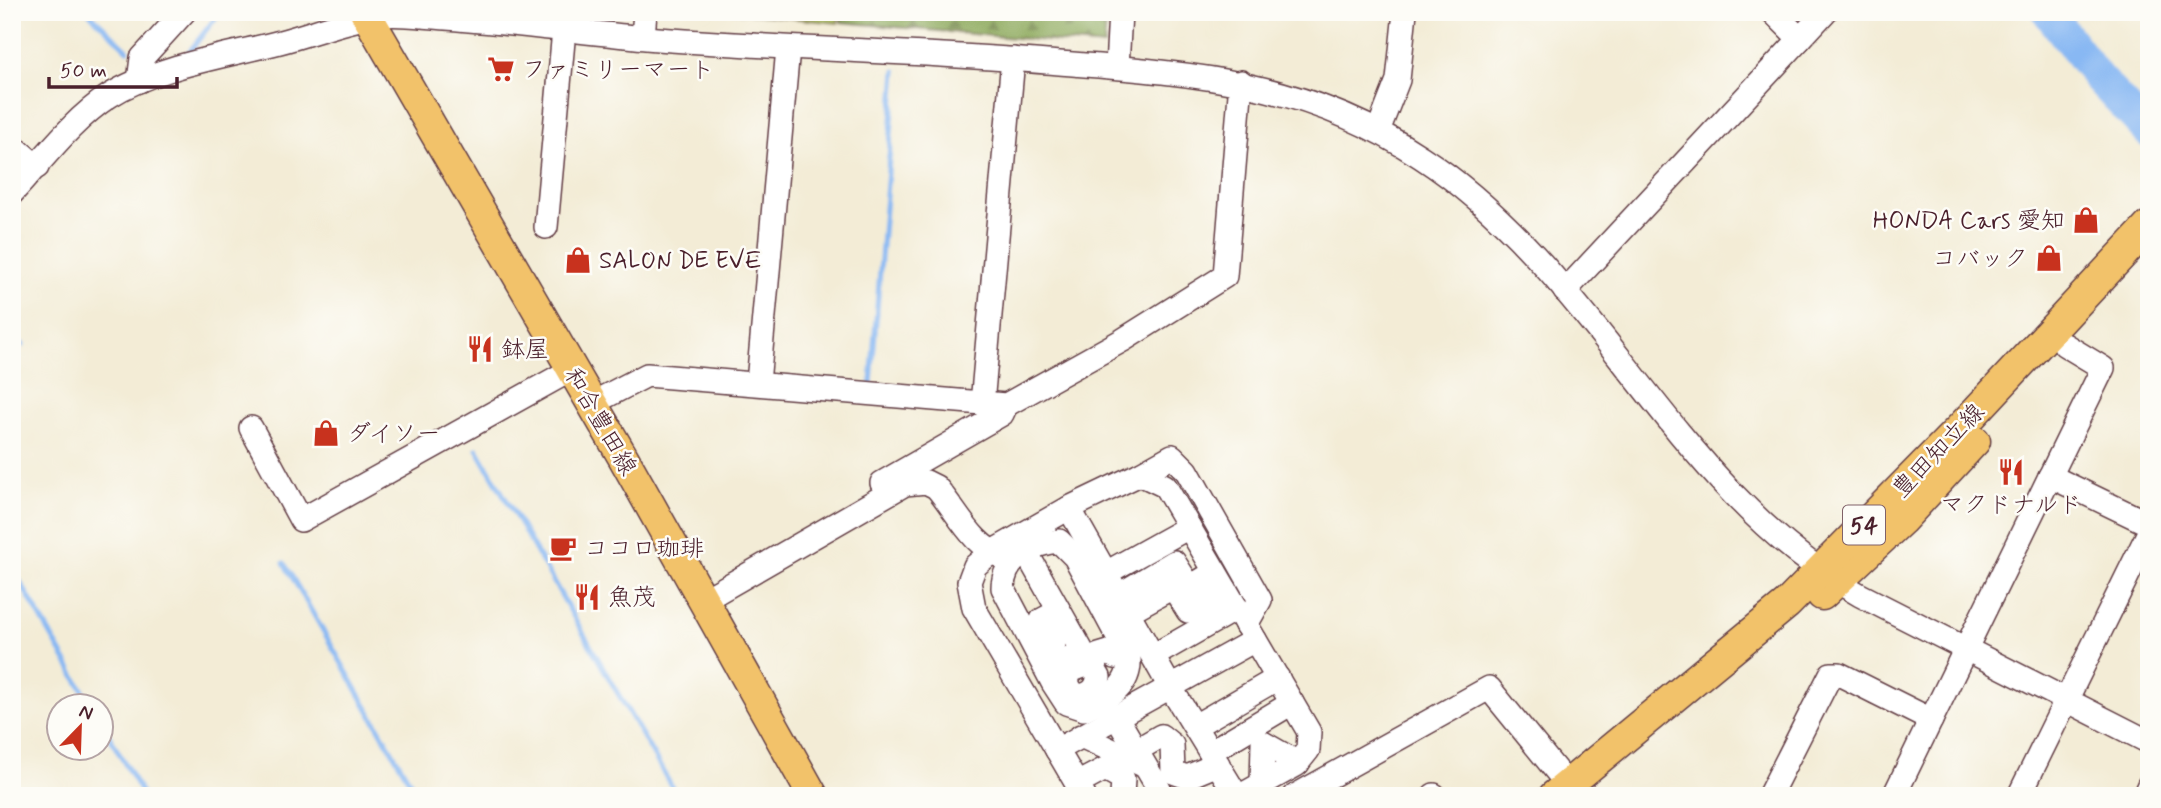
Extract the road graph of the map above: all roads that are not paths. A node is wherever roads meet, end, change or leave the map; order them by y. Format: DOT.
graph roads {
  1 [pos="184,12"];
  2 [pos="645,12"];
  3 [pos="1120,12"];
  4 [pos="1405,12"];
  5 [pos="1773,12"];
  6 [pos="1825,12"];
  7 [pos="367,15"];
  8 [pos="480,16"];
  9 [pos="564,30"];
  10 [pos="643,37"];
  11 [pos="1800,39"];
  12 [pos="788,48"];
  13 [pos="1013,59"];
  14 [pos="1117,67"];
  15 [pos="139,81"];
  16 [pos="1241,82"];
  17 [pos="1378,131"];
  18 [pos="12,145"];
  19 [pos="37,167"];
  20 [pos="12,193"];
  21 [pos="2149,226"];
  22 [pos="546,227"];
  23 [pos="2149,254"];
  24 [pos="1565,291"];
  25 [pos="2065,345"];
  26 [pos="570,370"];
  27 [pos="758,383"];
  28 [pos="592,404"];
  29 [pos="982,404"];
  30 [pos="1006,405"];
  31 [pos="251,428"];
  32 [pos="1140,474"];
  33 [pos="2050,476"];
  34 [pos="1069,508"];
  35 [pos="2149,524"];
  36 [pos="1189,527"];
  37 [pos="2149,532"];
  38 [pos="1027,556"];
  39 [pos="1106,573"];
  40 [pos="1829,576"];
  41 [pos="699,596"];
  42 [pos="1236,607"];
  43 [pos="1059,611"];
  44 [pos="1102,646"];
  45 [pos="1965,648"];
  46 [pos="1153,656"];
  47 [pos="1042,662"];
  48 [pos="1278,678"];
  49 [pos="1169,685"];
  50 [pos="2067,700"];
  51 [pos="1292,703"];
  52 [pos="1116,716"];
  53 [pos="1931,720"];
  54 [pos="1195,726"];
  55 [pos="1081,736"];
  56 [pos="2149,742"];
  57 [pos="1057,750"];
  58 [pos="1139,758"];
  59 [pos="1214,758"];
  60 [pos="1298,763"];
  61 [pos="1262,784"];
  62 [pos="2149,785"];
  63 [pos="1081,790"];
  64 [pos="1568,792"];
  65 [pos="1159,795"];
  66 [pos="813,796"];
  67 [pos="1122,796"];
  68 [pos="1238,796"];
  69 [pos="1295,796"];
  70 [pos="1769,796"];
  71 [pos="1894,796"];
  72 [pos="2019,796"];
  73 [pos="2144,796"];
  1 -- 15 [label="street"];
  2 -- 10 [label="street"];
  3 -- 14 [label="street"];
  4 -- 17 [label="street"];
  5 -- 11 [label="street"];
  6 -- 11 [label="street"];
  7 -- 8 [label="street"];
  7 -- 15 [label="street"];
  7 -- 26 [label="main road, 和合豊田線"];
  8 -- 9 [label="street"];
  9 -- 10 [label="street"];
  9 -- 22 [label="street"];
  10 -- 12 [label="street"];
  11 -- 24 [label="street"];
  12 -- 13 [label="street"];
  12 -- 27 [label="street"];
  13 -- 14 [label="street"];
  13 -- 29 [label="street"];
  14 -- 16 [label="street"];
  15 -- 19 [label="street"];
  16 -- 17 [label="street"];
  16 -- 30 [label="street"];
  17 -- 24 [label="street"];
  18 -- 19 [label="street"];
  19 -- 20 [label="street"];
  21 -- 40 [label="main road, 豊田知立線 / 54"];
  23 -- 25 [label="main road, 豊田知立線 / 54"];
  24 -- 40 [label="street"];
  25 -- 33 [label="street"];
  25 -- 40 [label="main road, 豊田知立線 / 54"];
  26 -- 28 [label="main road, 和合豊田線"];
  26 -- 31 [label="street"];
  27 -- 28 [label="street"];
  27 -- 29 [label="street"];
  28 -- 41 [label="main road, 和合豊田線"];
  29 -- 30 [label="street"];
  30 -- 41 [label="street"];
  32 -- 34 [label="street"];
  32 -- 36 [label="street"];
  32 -- 42 [label="street"];
  33 -- 35 [label="street"];
  33 -- 45 [label="street"];
  34 -- 38 [label="street"];
  34 -- 39 [label="street"];
  36 -- 39 [label="street"];
  36 -- 42 [label="street"];
  37 -- 50 [label="street"];
  38 -- 41 [label="street"];
  38 -- 43 [label="street"];
  38 -- 44 [label="street"];
  38 -- 47 [label="street"];
  38 -- 57 [label="street"];
  39 -- 44 [label="street"];
  40 -- 45 [label="street"];
  40 -- 64 [label="main road, 豊田知立線 / 54"];
  41 -- 66 [label="main road, 和合豊田線"];
  42 -- 44 [label="street"];
  42 -- 46 [label="street"];
  42 -- 48 [label="street"];
  42 -- 49 [label="street"];
  43 -- 44 [label="street"];
  43 -- 47 [label="street"];
  44 -- 46 [label="street"];
  44 -- 47 [label="street"];
  44 -- 47 [label="street"];
  45 -- 50 [label="street"];
  45 -- 53 [label="street"];
  46 -- 49 [label="street"];
  48 -- 51 [label="street"];
  48 -- 54 [label="street"];
  49 -- 52 [label="street"];
  49 -- 54 [label="street"];
  50 -- 56 [label="street"];
  50 -- 72 [label="street"];
  51 -- 59 [label="street"];
  51 -- 60 [label="street"];
  52 -- 55 [label="street"];
  52 -- 58 [label="street"];
  53 -- 70 [label="street"];
  53 -- 71 [label="street"];
  54 -- 59 [label="street"];
  55 -- 57 [label="street"];
  55 -- 58 [label="street"];
  57 -- 63 [label="street"];
  58 -- 59 [label="street"];
  58 -- 65 [label="street"];
  59 -- 68 [label="street"];
  60 -- 61 [label="street"];
  60 -- 61 [label="street"];
  61 -- 68 [label="street"];
  62 -- 73 [label="street"];
  63 -- 67 [label="street"];
  64 -- 69 [label="street"];
}
